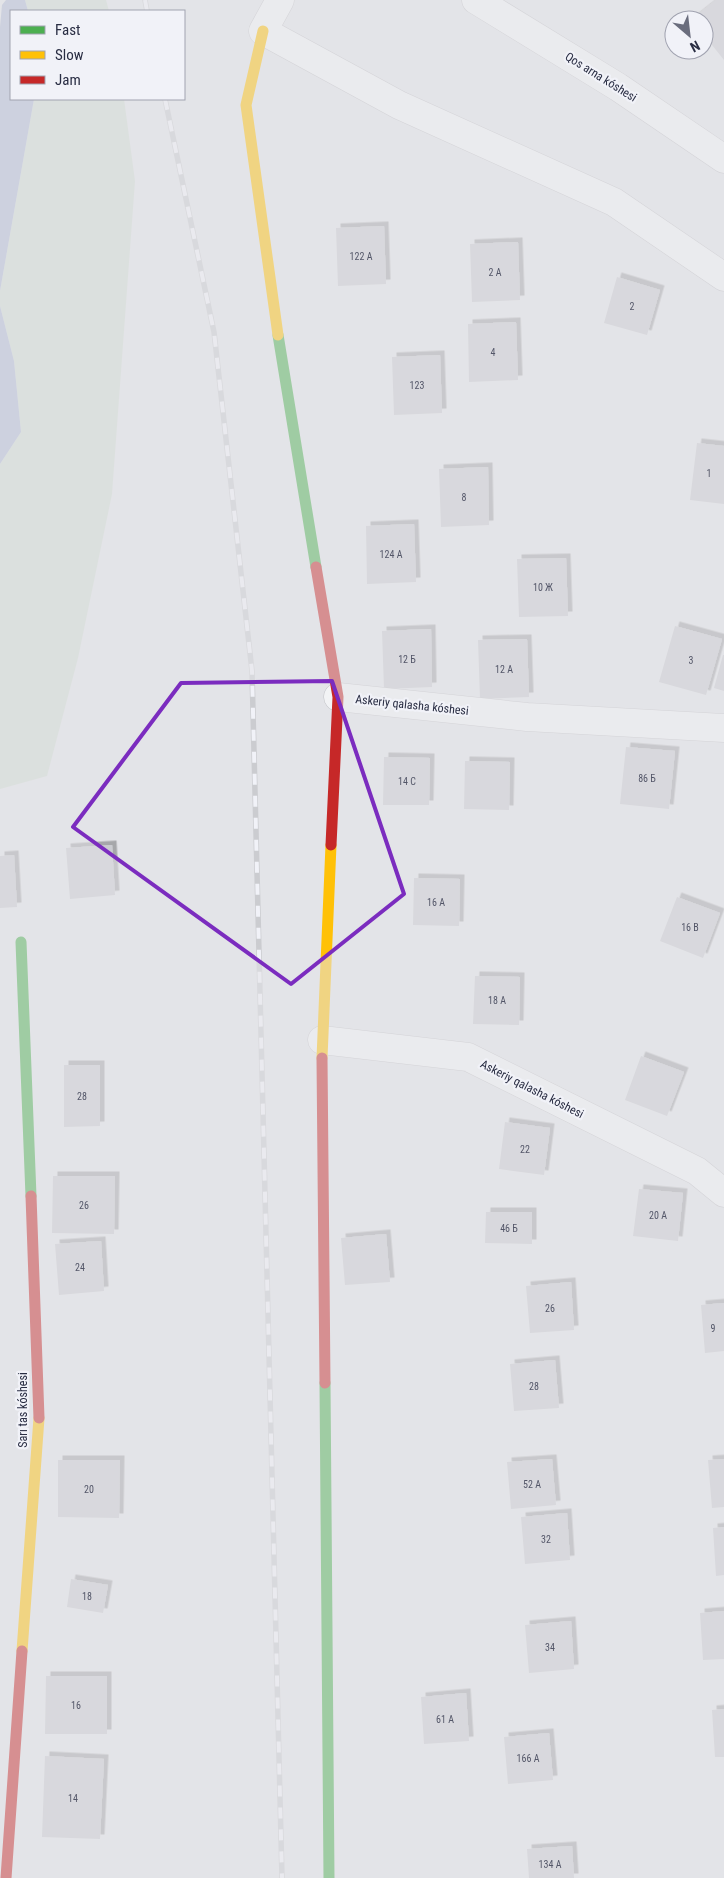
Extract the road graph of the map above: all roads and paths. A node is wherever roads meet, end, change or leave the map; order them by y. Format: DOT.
graph roads {
  1 [pos="280,0"];
  2 [pos="476,0"];
  3 [pos="262,31"];
  4 [pos="724,159"];
  5 [pos="724,277"];
  6 [pos="338,697"];
  7 [pos="724,728"];
  8 [pos="21,942"];
  9 [pos="322,1040"];
  10 [pos="724,1193"];
  11 [pos="6,1878"];
  12 [pos="329,1878"];
  1 -- 3 [label="street"];
  2 -- 4 [label="street, Qos arna kóshesi"];
  3 -- 5 [label="street"];
  3 -- 6 [label="street"];
  6 -- 7 [label="street, Askeriy qalasha kóshesi"];
  6 -- 9 [label="street"];
  8 -- 11 [label="street, Sarı tas kóshesi"];
  9 -- 10 [label="street, Askeriy qalasha kóshesi"];
  9 -- 12 [label="street"];
}
